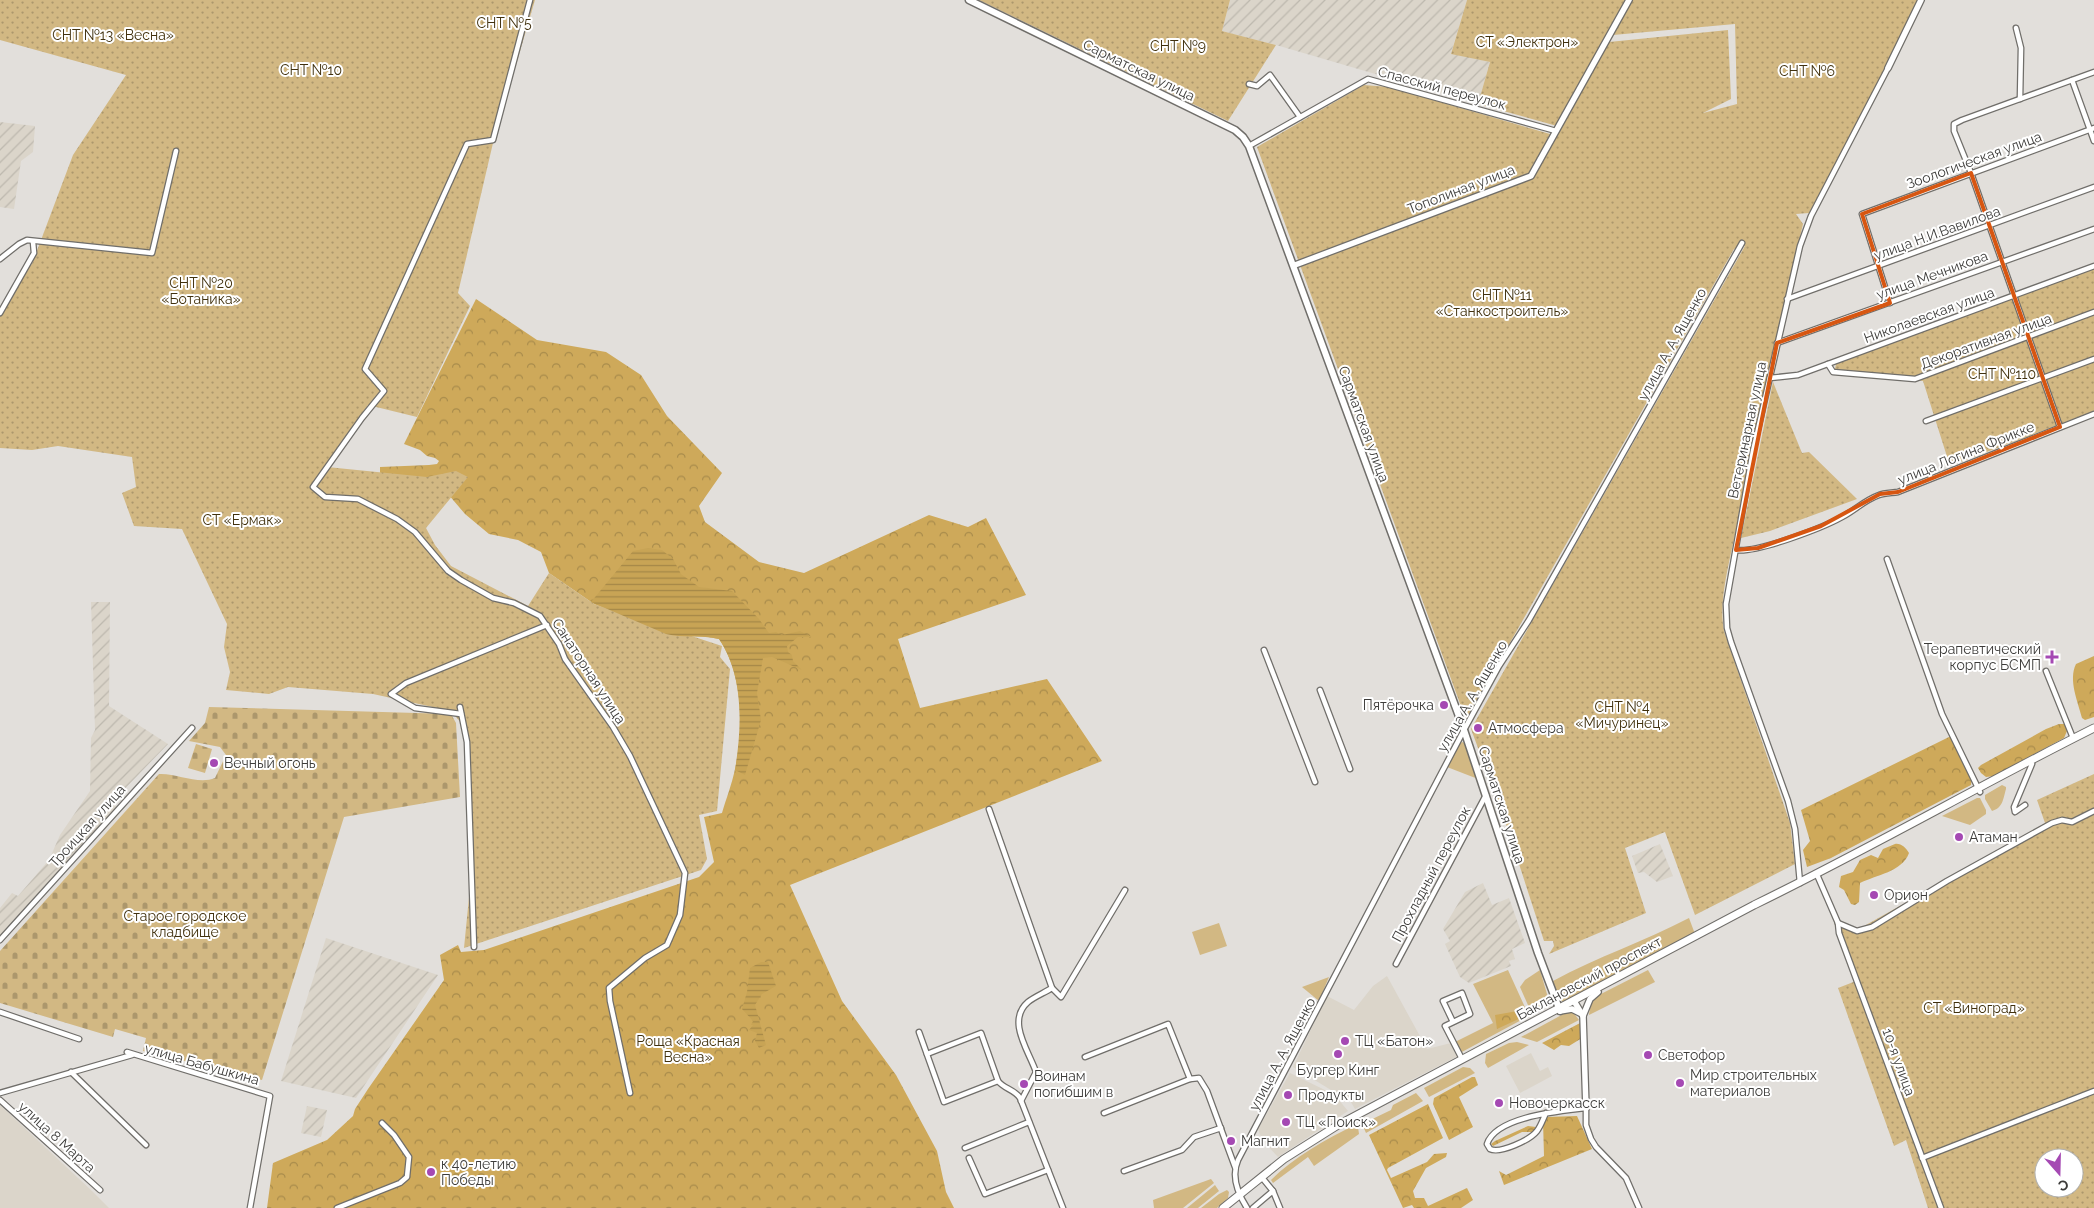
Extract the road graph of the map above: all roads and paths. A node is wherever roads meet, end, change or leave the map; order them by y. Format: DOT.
graph roads {
  1 [pos="530,0"];
  2 [pos="969,0"];
  3 [pos="1629,0"];
  4 [pos="1921,0"];
  5 [pos="2016,28"];
  6 [pos="1888,68"];
  7 [pos="2094,72"];
  8 [pos="2072,80"];
  9 [pos="1249,84"];
  10 [pos="2020,99"];
  11 [pos="1300,117"];
  12 [pos="2092,129"];
  13 [pos="1556,131"];
  14 [pos="2094,141"];
  15 [pos="1249,146"];
  16 [pos="176,151"];
  17 [pos="1971,173"];
  18 [pos="2094,187"];
  19 [pos="1989,226"];
  20 [pos="2094,229"];
  21 [pos="33,242"];
  22 [pos="1742,244"];
  23 [pos="0,260"];
  24 [pos="2002,262"];
  25 [pos="1295,265"];
  26 [pos="1879,266"];
  27 [pos="2094,266"];
  28 [pos="2014,295"];
  29 [pos="1787,299"];
  30 [pos="1890,303"];
  31 [pos="2094,312"];
  32 [pos="0,313"];
  33 [pos="2028,337"];
  34 [pos="1778,343"];
  35 [pos="2094,359"];
  36 [pos="1828,364"];
  37 [pos="1770,378"];
  38 [pos="2043,378"];
  39 [pos="2094,414"];
  40 [pos="1926,421"];
  41 [pos="2060,427"];
  42 [pos="1736,550"];
  43 [pos="1887,560"];
  44 [pos="547,625"];
  45 [pos="1264,650"];
  46 [pos="2046,671"];
  47 [pos="1320,690"];
  48 [pos="460,707"];
  49 [pos="461,714"];
  50 [pos="192,728"];
  51 [pos="2094,728"];
  52 [pos="1464,730"];
  53 [pos="2094,732"];
  54 [pos="2073,738"];
  55 [pos="2032,764"];
  56 [pos="1350,769"];
  57 [pos="1315,782"];
  58 [pos="1979,790"];
  59 [pos="1486,793"];
  60 [pos="2025,805"];
  61 [pos="989,809"];
  62 [pos="2094,811"];
  63 [pos="1818,877"];
  64 [pos="1800,884"];
  65 [pos="1125,890"];
  66 [pos="1838,923"];
  67 [pos="0,940"];
  68 [pos="474,947"];
  69 [pos="1396,964"];
  70 [pos="1052,988"];
  71 [pos="1598,992"];
  72 [pos="1575,1002"];
  73 [pos="1560,1010"];
  74 [pos="0,1012"];
  75 [pos="1583,1016"];
  76 [pos="1453,1022"];
  77 [pos="919,1032"];
  78 [pos="79,1039"];
  79 [pos="129,1054"];
  80 [pos="927,1054"];
  81 [pos="1085,1058"];
  82 [pos="1462,1059"];
  83 [pos="71,1072"];
  84 [pos="1190,1079"];
  85 [pos="998,1081"];
  86 [pos="2094,1091"];
  87 [pos="0,1093"];
  88 [pos="630,1093"];
  89 [pos="0,1100"];
  90 [pos="1020,1101"];
  91 [pos="1586,1108"];
  92 [pos="1104,1113"];
  93 [pos="1546,1113"];
  94 [pos="1357,1117"];
  95 [pos="1029,1122"];
  96 [pos="382,1123"];
  97 [pos="1221,1128"];
  98 [pos="146,1145"];
  99 [pos="965,1148"];
  100 [pos="969,1158"];
  101 [pos="1922,1158"];
  102 [pos="1235,1167"];
  103 [pos="1048,1170"];
  104 [pos="1124,1171"];
  105 [pos="1264,1180"];
  106 [pos="100,1190"];
  107 [pos="1273,1191"];
  108 [pos="1240,1196"];
  109 [pos="250,1208"];
  110 [pos="337,1208"];
  111 [pos="1063,1208"];
  112 [pos="1223,1208"];
  113 [pos="1229,1208"];
  114 [pos="1247,1208"];
  115 [pos="1253,1208"];
  116 [pos="1280,1208"];
  117 [pos="1640,1208"];
  118 [pos="1940,1208"];
  1 -- 44 [label="street, Санаторная улица"];
  2 -- 15 [label="main road, Сарматская улица"];
  3 -- 13 [label="street, Тополиная улица"];
  4 -- 6 [label="street, Ветеринарная улица"];
  5 -- 10 [label="street"];
  6 -- 29 [label="street, Ветеринарная улица"];
  7 -- 8 [label="street"];
  8 -- 10 [label="street"];
  8 -- 12 [label="street"];
  9 -- 11 [label="street"];
  10 -- 17 [label="street"];
  11 -- 13 [label="street, Спасский переулок"];
  11 -- 15 [label="street, Спасский переулок"];
  12 -- 14 [label="street"];
  12 -- 17 [label="street, Зоологическая улица"];
  13 -- 25 [label="street, Тополиная улица"];
  15 -- 52 [label="main road, Сарматская улица"];
  16 -- 21 [label="street"];
  17 -- 19 [label="street"];
  17 -- 26 [label="street, Зоологическая улица"];
  18 -- 19 [label="street, улица Н.И.Вавилова"];
  19 -- 24 [label="street"];
  19 -- 26 [label="street, улица Н.И.Вавилова"];
  20 -- 24 [label="street, улица Мечникова"];
  21 -- 23 [label="street"];
  21 -- 32 [label="street"];
  22 -- 52 [label="street, улица А. А. Ященко"];
  24 -- 28 [label="street"];
  24 -- 30 [label="street, улица Мечникова"];
  26 -- 29 [label="street, улица Н.И.Вавилова"];
  26 -- 30 [label="street"];
  27 -- 28 [label="street, Николаевская улица"];
  28 -- 33 [label="street"];
  28 -- 36 [label="street, Николаевская улица"];
  29 -- 34 [label="street, Ветеринарная улица"];
  30 -- 34 [label="street, улица Мечникова"];
  31 -- 33 [label="street, Декоративная улица"];
  33 -- 36 [label="street, Декоративная улица"];
  33 -- 38 [label="street"];
  34 -- 37 [label="street, Ветеринарная улица"];
  35 -- 38 [label="street"];
  36 -- 37 [label="street, Николаевская улица"];
  37 -- 42 [label="street, Ветеринарная улица"];
  38 -- 40 [label="street"];
  38 -- 41 [label="street"];
  39 -- 41 [label="street, улица Логина Фрикке"];
  41 -- 42 [label="street, улица Логина Фрикке"];
  42 -- 64 [label="street, Ветеринарная улица"];
  43 -- 58 [label="street"];
  44 -- 49 [label="street"];
  44 -- 88 [label="street, Санаторная улица"];
  45 -- 57 [label="street"];
  46 -- 54 [label="street"];
  47 -- 56 [label="street"];
  48 -- 49 [label="street"];
  49 -- 68 [label="street"];
  50 -- 67 [label="street, Троицкая улица"];
  51 -- 54 [label="main road"];
  52 -- 59 [label="main road, Сарматская улица"];
  52 -- 102 [label="street, улица А. А. Ященко"];
  53 -- 55 [label="main road"];
  54 -- 58 [label="main road"];
  55 -- 58 [label="main road"];
  55 -- 60 [label="street"];
  58 -- 63 [label="main road, Баклановский проспект"];
  58 -- 64 [label="main road, Баклановский проспект"];
  59 -- 69 [label="street, Прохладный переулок"];
  59 -- 73 [label="main road, Сарматская улица"];
  61 -- 70 [label="street"];
  62 -- 66 [label="street"];
  63 -- 64 [label="main road, Баклановский проспект"];
  63 -- 66 [label="street, 10-я улица"];
  64 -- 71 [label="main road, Баклановский проспект"];
  64 -- 72 [label="main road, Баклановский проспект"];
  65 -- 70 [label="street"];
  66 -- 101 [label="street, 10-я улица"];
  70 -- 90 [label="street"];
  71 -- 72 [label="main road, Баклановский проспект"];
  71 -- 75 [label="street"];
  72 -- 73 [label="main road, Баклановский проспект"];
  72 -- 75 [label="street"];
  73 -- 75 [label="street"];
  73 -- 82 [label="main road, Баклановский проспект"];
  73 -- 94 [label="main road, Баклановский проспект"];
  74 -- 78 [label="street"];
  75 -- 91 [label="street"];
  76 -- 76 [label="street"];
  76 -- 82 [label="street"];
  77 -- 80 [label="street"];
  79 -- 83 [label="street, улица 8 Марта"];
  79 -- 109 [label="street, улица Бабушкина"];
  80 -- 85 [label="street"];
  80 -- 85 [label="street"];
  81 -- 84 [label="street"];
  82 -- 94 [label="main road, Баклановский проспект"];
  83 -- 87 [label="street, улица 8 Марта"];
  83 -- 98 [label="street"];
  84 -- 92 [label="street"];
  84 -- 97 [label="street"];
  85 -- 90 [label="street"];
  86 -- 101 [label="street"];
  89 -- 106 [label="street, улица 8 Марта"];
  90 -- 95 [label="street"];
  91 -- 93 [label="street"];
  91 -- 117 [label="street"];
  93 -- 93 [label="street"];
  94 -- 105 [label="main road, Баклановский проспект"];
  94 -- 108 [label="main road, Баклановский проспект"];
  95 -- 99 [label="street"];
  95 -- 103 [label="street"];
  96 -- 110 [label="street"];
  97 -- 102 [label="street"];
  97 -- 104 [label="street"];
  100 -- 103 [label="street"];
  101 -- 118 [label="street, 10-я улица"];
  102 -- 108 [label="street"];
  103 -- 111 [label="street"];
  105 -- 107 [label="street"];
  105 -- 108 [label="main road, Баклановский проспект"];
  107 -- 115 [label="street"];
  107 -- 116 [label="street"];
  108 -- 112 [label="main road, Баклановский проспект"];
  108 -- 113 [label="main road, Баклановский проспект"];
  108 -- 114 [label="street"];
}
